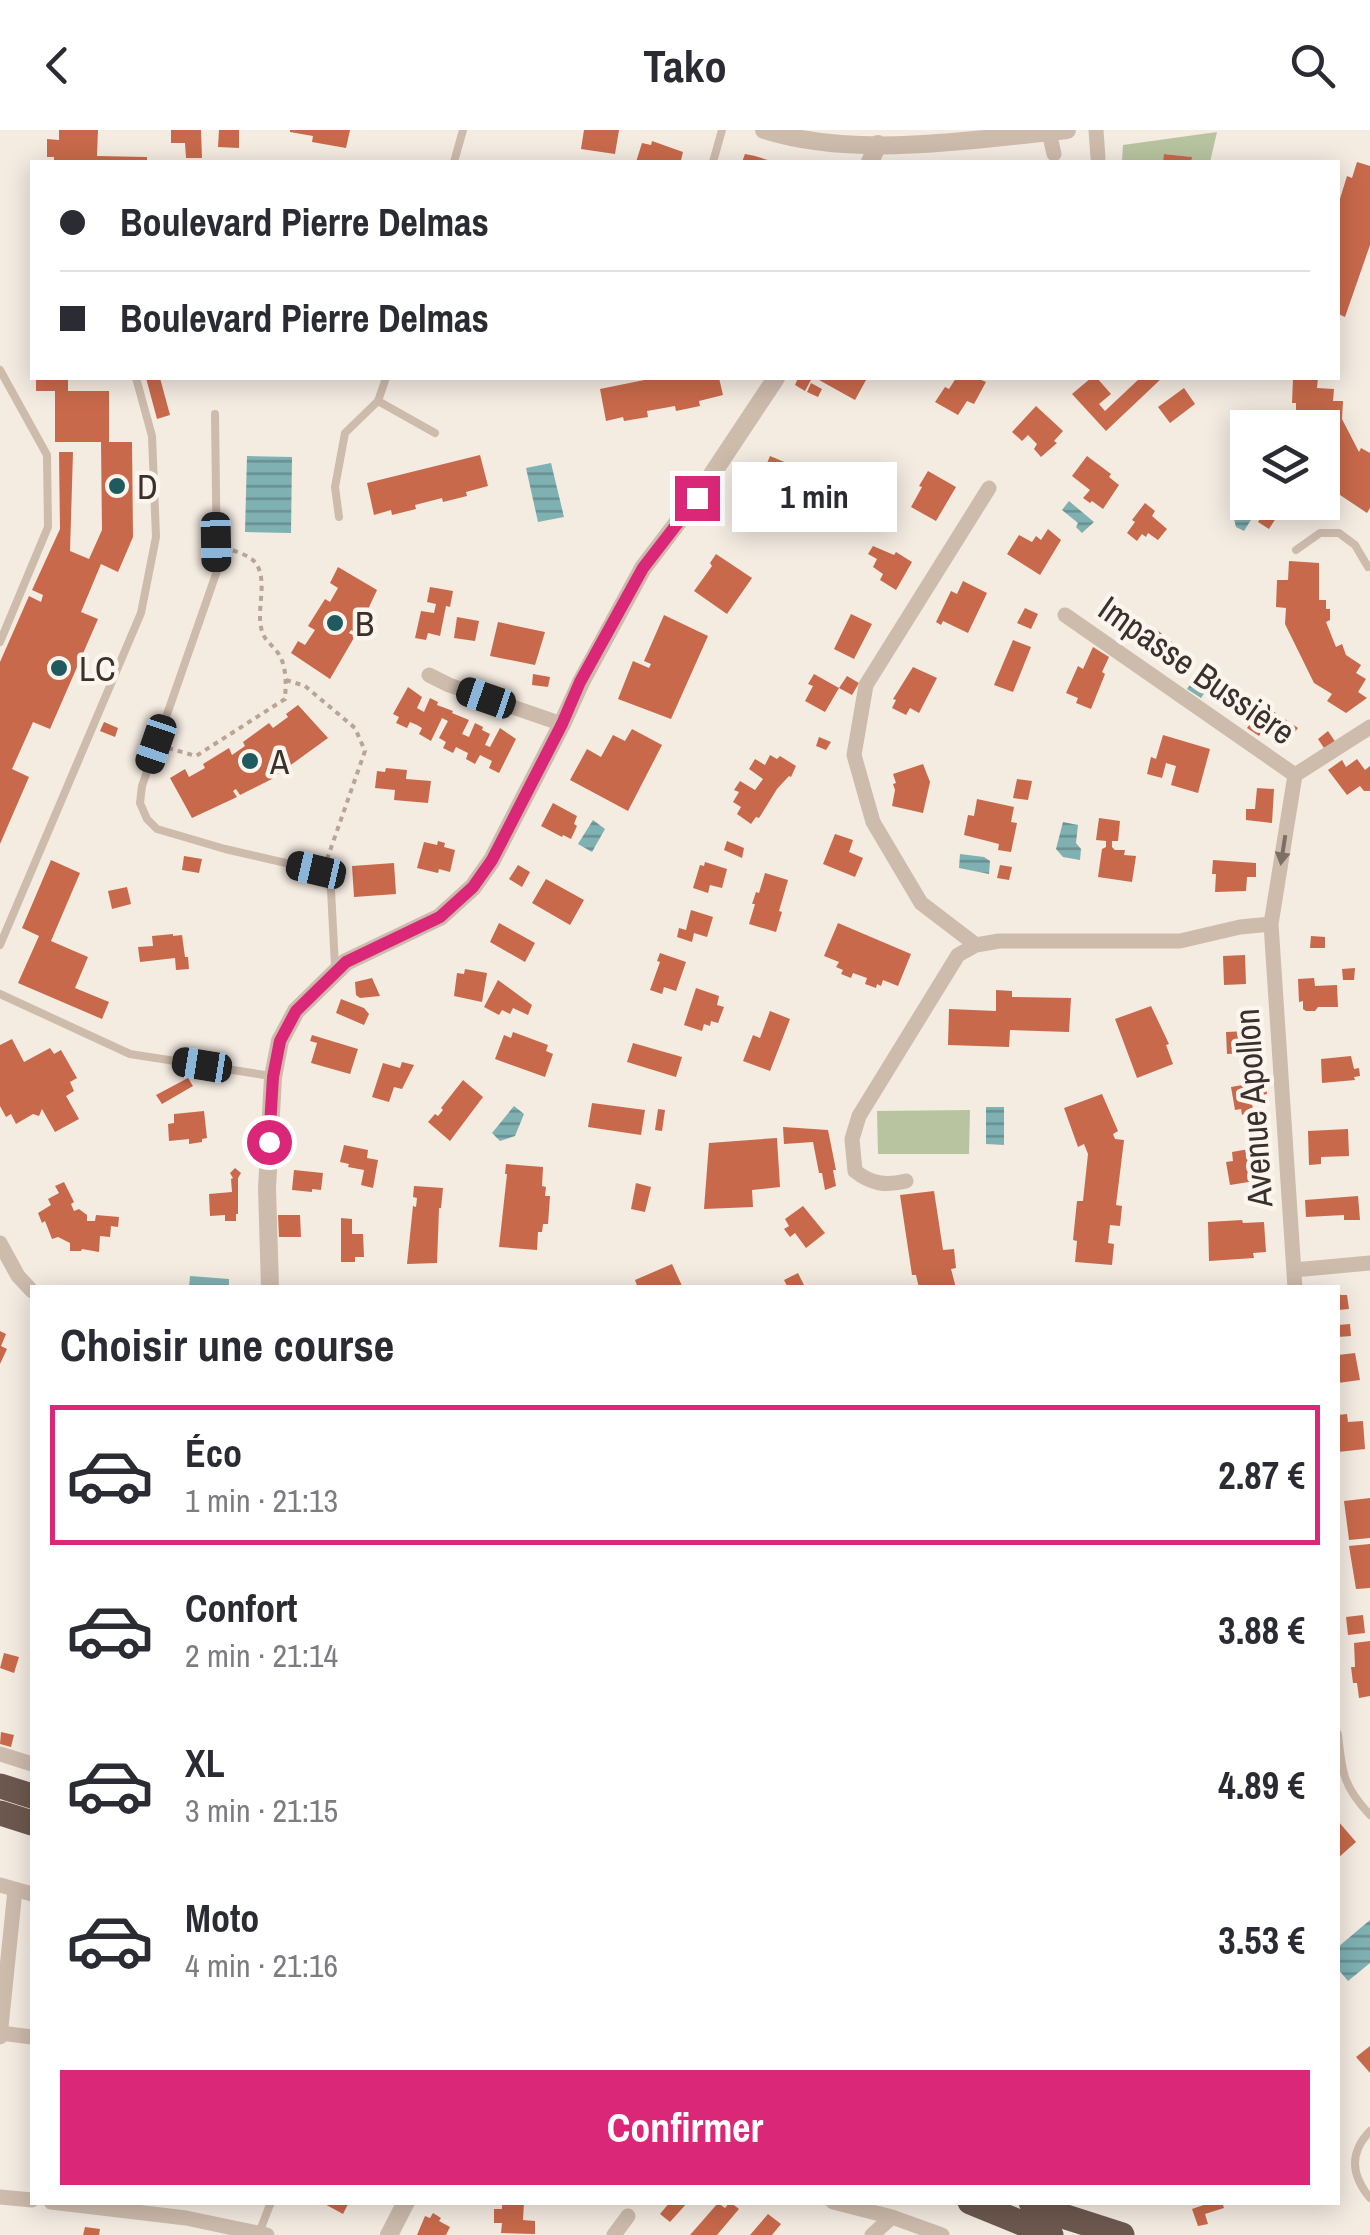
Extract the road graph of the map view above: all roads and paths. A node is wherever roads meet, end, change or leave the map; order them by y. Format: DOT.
graph roads {
  1 [pos="463,130"];
  2 [pos="722,130"];
  3 [pos="764,130"];
  4 [pos="1096,130"];
  5 [pos="1057,131"];
  6 [pos="1016,134"];
  7 [pos="878,144"];
  8 [pos="1054,158"];
  9 [pos="455,160"];
  10 [pos="714,160"];
  11 [pos="871,160"];
  12 [pos="1098,160"];
  13 [pos="0,370"];
  14 [pos="137,380"];
  15 [pos="385,380"];
  16 [pos="775,380"];
  17 [pos="378,402"];
  18 [pos="215,414"];
  19 [pos="435,433"];
  20 [pos="989,488"];
  21 [pos="339,517"];
  22 [pos="216,542"];
  23 [pos="1296,550"];
  24 [pos="1368,566"];
  25 [pos="1065,615"];
  26 [pos="0,642"];
  27 [pos="429,675"];
  28 [pos="286,680"];
  29 [pos="562,724"];
  30 [pos="1370,727"];
  31 [pos="156,744"];
  32 [pos="1296,775"];
  33 [pos="322,875"];
  34 [pos="1272,924"];
  35 [pos="0,945"];
  36 [pos="976,945"];
  37 [pos="336,970"];
  38 [pos="0,994"];
  39 [pos="273,1077"];
  40 [pos="906,1181"];
  41 [pos="0,1243"];
  42 [pos="1370,1263"];
  43 [pos="1294,1270"];
  44 [pos="270,1285"];
  45 [pos="1295,1285"];
  46 [pos="30,1289"];
  47 [pos="1340,1751"];
  48 [pos="0,1754"];
  49 [pos="30,1763"];
  50 [pos="0,1786"];
  51 [pos="30,1795"];
  52 [pos="0,1812"];
  53 [pos="1370,1815"];
  54 [pos="30,1822"];
  55 [pos="7,1887"];
  56 [pos="0,2034"];
  57 [pos="30,2037"];
  58 [pos="1370,2130"];
  59 [pos="0,2197"];
  60 [pos="1370,2198"];
  61 [pos="30,2200"];
  62 [pos="76,2205"];
  63 [pos="270,2205"];
  64 [pos="405,2205"];
  65 [pos="846,2205"];
  66 [pos="977,2205"];
  67 [pos="1038,2205"];
  68 [pos="628,2216"];
  69 [pos="892,2216"];
  70 [pos="263,2234"];
  71 [pos="390,2235"];
  72 [pos="614,2235"];
  73 [pos="872,2235"];
  74 [pos="942,2235"];
  75 [pos="1051,2235"];
  76 [pos="1122,2235"];
  1 -- 9 [label="lane"];
  2 -- 10 [label="lane"];
  3 -- 7 [label="street"];
  4 -- 12 [label="street"];
  5 -- 6 [label="street"];
  5 -- 8 [label="street"];
  6 -- 7 [label="street"];
  7 -- 11 [label="street"];
  13 -- 26 [label="lane"];
  14 -- 35 [label="lane"];
  15 -- 17 [label="lane"];
  16 -- 29 [label="street"];
  17 -- 19 [label="lane"];
  17 -- 21 [label="lane"];
  18 -- 22 [label="lane"];
  20 -- 36 [label="street"];
  22 -- 28 [label="path"];
  22 -- 31 [label="lane"];
  23 -- 24 [label="lane"];
  25 -- 32 [label="street, Impasse Bussière"];
  27 -- 29 [label="street"];
  28 -- 31 [label="path"];
  28 -- 33 [label="path"];
  29 -- 37 [label="street"];
  30 -- 32 [label="street"];
  31 -- 33 [label="lane"];
  32 -- 34 [label="street, Avenue Apollon, one-way"];
  33 -- 37 [label="lane"];
  34 -- 36 [label="street"];
  34 -- 43 [label="street, Avenue Apollon"];
  36 -- 40 [label="street"];
  37 -- 39 [label="street"];
  38 -- 39 [label="lane"];
  39 -- 44 [label="street"];
  41 -- 46 [label="street"];
  42 -- 43 [label="street"];
  43 -- 45 [label="street, Avenue Apollon"];
  47 -- 53 [label="lane"];
  48 -- 49 [label="street"];
  50 -- 51 [label="highway"];
  52 -- 54 [label="highway"];
  55 -- 56 [label="street"];
  56 -- 57 [label="street"];
  58 -- 60 [label="lane"];
  59 -- 61 [label="street"];
  62 -- 70 [label="street"];
  63 -- 70 [label="lane"];
  64 -- 71 [label="street"];
  65 -- 69 [label="street"];
  66 -- 75 [label="highway"];
  67 -- 76 [label="highway"];
  68 -- 72 [label="street"];
  69 -- 73 [label="street"];
  69 -- 74 [label="street"];
}
